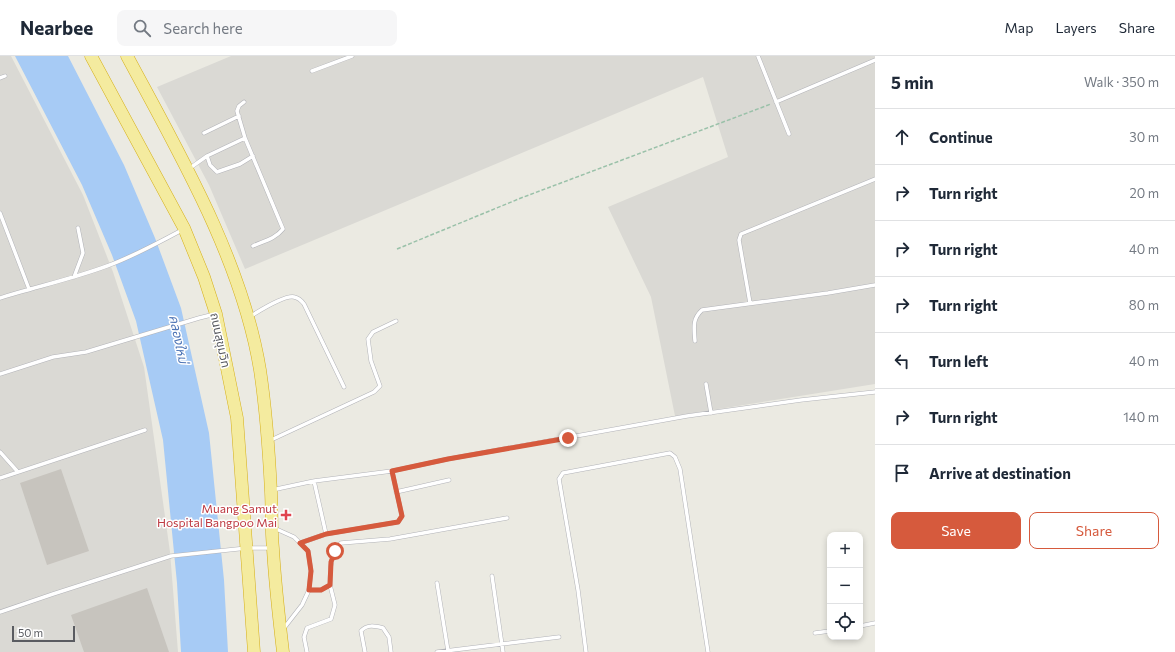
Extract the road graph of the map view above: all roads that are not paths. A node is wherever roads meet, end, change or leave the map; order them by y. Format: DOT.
graph roads {
  1 [pos="91,56"];
  2 [pos="127,56"];
  3 [pos="352,56"];
  4 [pos="758,56"];
  5 [pos="875,60"];
  6 [pos="312,71"];
  7 [pos="5,76"];
  8 [pos="0,78"];
  9 [pos="244,102"];
  10 [pos="776,102"];
  11 [pos="239,116"];
  12 [pos="204,133"];
  13 [pos="789,134"];
  14 [pos="245,138"];
  15 [pos="207,156"];
  16 [pos="253,156"];
  17 [pos="187,170"];
  18 [pos="875,179"];
  19 [pos="0,213"];
  20 [pos="78,228"];
  21 [pos="184,228"];
  22 [pos="253,246"];
  23 [pos="74,277"];
  24 [pos="875,285"];
  25 [pos="29,289"];
  26 [pos="0,298"];
  27 [pos="750,303"];
  28 [pos="216,314"];
  29 [pos="247,318"];
  30 [pos="396,321"];
  31 [pos="695,341"];
  32 [pos="0,374"];
  33 [pos="706,384"];
  34 [pos="344,387"];
  35 [pos="875,392"];
  36 [pos="711,412"];
  37 [pos="146,430"];
  38 [pos="268,441"];
  39 [pos="0,452"];
  40 [pos="392,471"];
  41 [pos="18,472"];
  42 [pos="0,478"];
  43 [pos="449,480"];
  44 [pos="314,481"];
  45 [pos="271,490"];
  46 [pos="396,492"];
  47 [pos="507,518"];
  48 [pos="272,527"];
  49 [pos="326,534"];
  50 [pos="300,543"];
  51 [pos="247,548"];
  52 [pos="273,548"];
  53 [pos="492,576"];
  54 [pos="437,583"];
  55 [pos="330,585"];
  56 [pos="309,590"];
  57 [pos="0,612"];
  58 [pos="875,623"];
  59 [pos="863,625"];
  60 [pos="827,631"];
  61 [pos="281,632"];
  62 [pos="815,633"];
  63 [pos="558,637"];
  64 [pos="502,644"];
  65 [pos="448,651"];
  66 [pos="254,652"];
  67 [pos="283,652"];
  68 [pos="307,652"];
  69 [pos="365,652"];
  70 [pos="391,652"];
  71 [pos="437,652"];
  72 [pos="503,652"];
  73 [pos="586,652"];
  74 [pos="708,652"];
  1 -- 21 [label="highway, ถนนสุขุมวิท"];
  2 -- 17 [label="highway"];
  3 -- 6 [label="lane"];
  4 -- 10 [label="lane"];
  5 -- 10 [label="lane"];
  7 -- 8 [label="lane"];
  9 -- 11 [label="lane"];
  10 -- 13 [label="lane"];
  11 -- 12 [label="lane"];
  11 -- 14 [label="lane"];
  14 -- 15 [label="lane"];
  14 -- 16 [label="lane"];
  15 -- 16 [label="lane"];
  15 -- 17 [label="lane"];
  16 -- 22 [label="lane"];
  17 -- 29 [label="highway"];
  18 -- 27 [label="lane"];
  19 -- 25 [label="lane"];
  20 -- 23 [label="lane"];
  21 -- 23 [label="lane"];
  21 -- 28 [label="highway, ถนนสุขุมวิท"];
  23 -- 25 [label="lane"];
  24 -- 27 [label="lane"];
  25 -- 26 [label="lane"];
  27 -- 31 [label="lane"];
  28 -- 32 [label="lane"];
  28 -- 51 [label="highway, ถนนสุขุมวิท"];
  29 -- 34 [label="lane"];
  29 -- 38 [label="highway"];
  30 -- 38 [label="lane"];
  33 -- 36 [label="lane"];
  35 -- 36 [label="lane"];
  36 -- 40 [label="lane"];
  37 -- 41 [label="lane"];
  38 -- 45 [label="highway"];
  39 -- 41 [label="lane"];
  40 -- 44 [label="lane"];
  40 -- 46 [label="lane"];
  41 -- 42 [label="lane"];
  43 -- 46 [label="lane"];
  44 -- 45 [label="lane"];
  44 -- 49 [label="lane"];
  45 -- 48 [label="highway"];
  46 -- 49 [label="lane"];
  47 -- 55 [label="lane"];
  48 -- 50 [label="lane"];
  48 -- 52 [label="highway"];
  49 -- 50 [label="lane"];
  50 -- 56 [label="lane"];
  51 -- 52 [label="lane"];
  51 -- 57 [label="lane"];
  51 -- 66 [label="highway, ถนนสุขุมวิท"];
  52 -- 61 [label="highway"];
  53 -- 64 [label="lane"];
  54 -- 65 [label="lane"];
  55 -- 56 [label="lane"];
  55 -- 68 [label="lane"];
  56 -- 61 [label="lane"];
  58 -- 59 [label="lane"];
  60 -- 62 [label="lane"];
  61 -- 67 [label="highway"];
  63 -- 64 [label="lane"];
  64 -- 65 [label="lane"];
  64 -- 72 [label="lane"];
  65 -- 71 [label="lane"];
  69 -- 70 [label="lane"];
  73 -- 74 [label="lane"];
}
